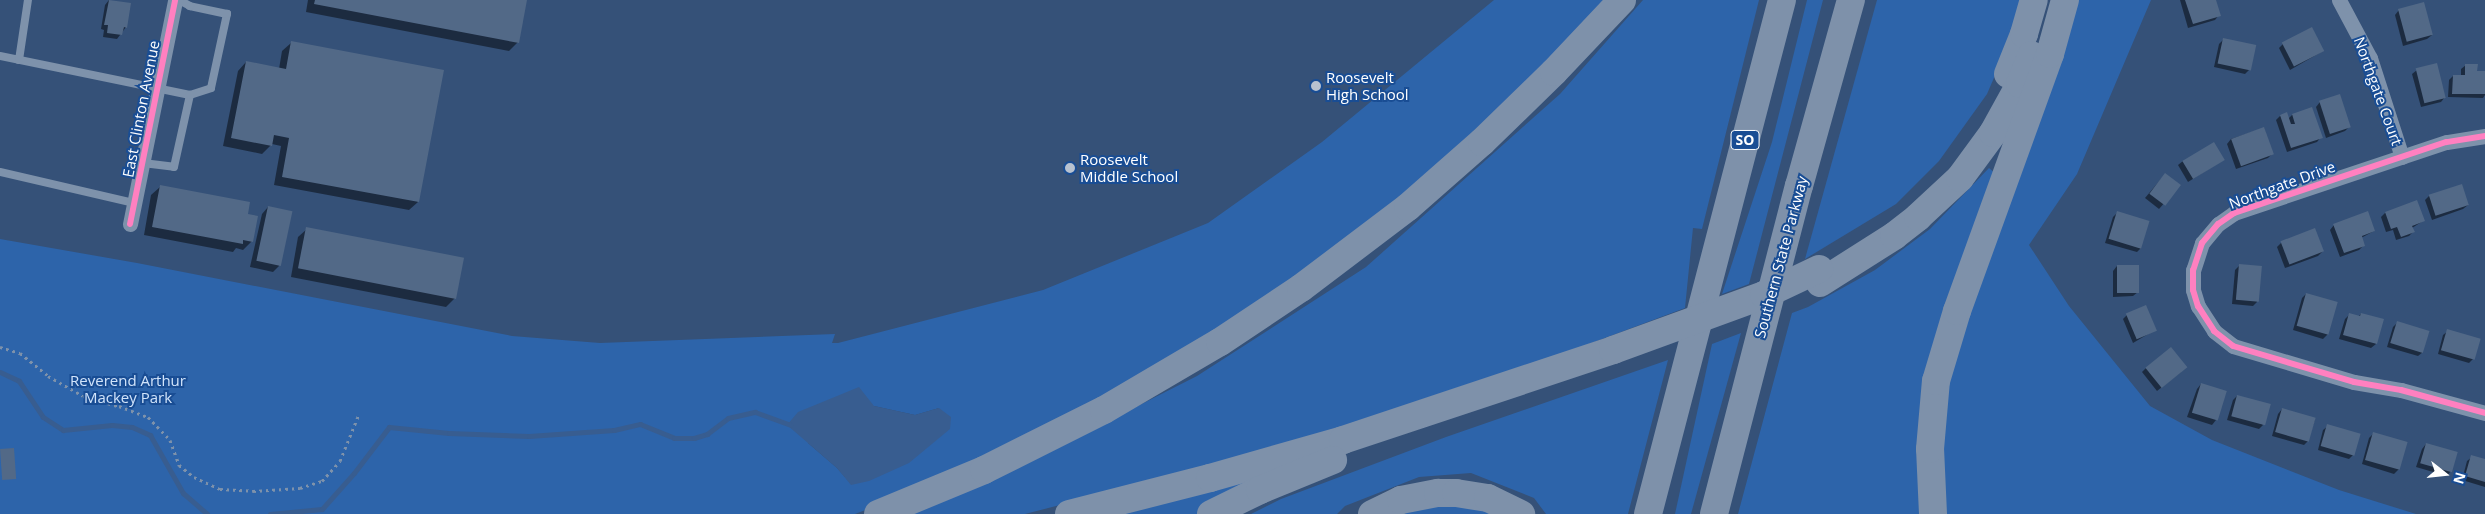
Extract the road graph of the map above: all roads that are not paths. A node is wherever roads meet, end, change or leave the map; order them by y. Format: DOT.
graph roads {
  1 [pos="28,0"];
  2 [pos="175,0"];
  3 [pos="179,0"];
  4 [pos="1622,0"];
  5 [pos="1782,0"];
  6 [pos="1850,0"];
  7 [pos="1867,0"];
  8 [pos="2034,0"];
  9 [pos="2049,0"];
  10 [pos="2066,0"];
  11 [pos="2339,0"];
  12 [pos="0,56"];
  13 [pos="19,60"];
  14 [pos="158,90"];
  15 [pos="190,95"];
  16 [pos="2485,136"];
  17 [pos="2402,157"];
  18 [pos="143,163"];
  19 [pos="0,172"];
  20 [pos="1800,186"];
  21 [pos="134,204"];
  22 [pos="130,224"];
  23 [pos="1819,276"];
  24 [pos="1616,356"];
  25 [pos="2485,413"];
  26 [pos="878,514"];
  27 [pos="1069,514"];
  28 [pos="1210,514"];
  29 [pos="1372,514"];
  30 [pos="1522,514"];
  31 [pos="1648,514"];
  32 [pos="1714,514"];
  33 [pos="1933,514"];
  1 -- 13 [label="lane"];
  2 -- 14 [label="street, East Clinton Avenue"];
  3 -- 15 [label="lane"];
  4 -- 26 [label="highway"];
  5 -- 31 [label="highway, SO"];
  6 -- 20 [label="highway, Southern State Parkway"];
  7 -- 20 [label="highway"];
  8 -- 23 [label="highway"];
  9 -- 23 [label="highway"];
  10 -- 33 [label="highway"];
  11 -- 17 [label="street, Northgate Court"];
  12 -- 13 [label="lane"];
  13 -- 14 [label="lane"];
  14 -- 15 [label="lane"];
  14 -- 18 [label="street, East Clinton Avenue"];
  15 -- 18 [label="lane"];
  16 -- 17 [label="street, Northgate Drive"];
  17 -- 25 [label="street, Northgate Drive"];
  18 -- 21 [label="street, East Clinton Avenue"];
  19 -- 21 [label="lane"];
  20 -- 32 [label="highway, Southern State Parkway"];
  21 -- 22 [label="street, East Clinton Avenue"];
  23 -- 24 [label="highway"];
  24 -- 27 [label="highway"];
  24 -- 28 [label="highway"];
  29 -- 30 [label="highway"];
}
